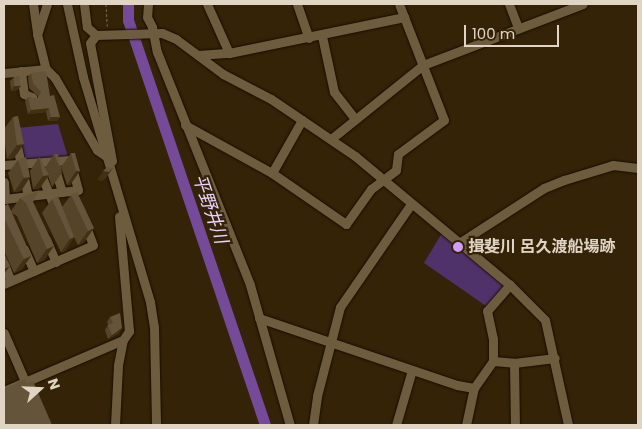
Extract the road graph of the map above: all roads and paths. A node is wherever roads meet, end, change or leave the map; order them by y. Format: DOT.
graph roads {
  1 [pos="33,4"];
  2 [pos="47,4"];
  3 [pos="67,4"];
  4 [pos="84,4"];
  5 [pos="106,4"];
  6 [pos="148,4"];
  7 [pos="207,4"];
  8 [pos="296,4"];
  9 [pos="399,4"];
  10 [pos="510,4"];
  11 [pos="583,4"];
  12 [pos="404,17"];
  13 [pos="518,28"];
  14 [pos="150,32"];
  15 [pos="37,34"];
  16 [pos="111,34"];
  17 [pos="96,35"];
  18 [pos="322,36"];
  19 [pos="309,38"];
  20 [pos="229,53"];
  21 [pos="198,55"];
  22 [pos="423,65"];
  23 [pos="46,69"];
  24 [pos="21,71"];
  25 [pos="4,73"];
  26 [pos="32,97"];
  27 [pos="354,118"];
  28 [pos="302,120"];
  29 [pos="185,125"];
  30 [pos="15,130"];
  31 [pos="331,139"];
  32 [pos="106,156"];
  33 [pos="53,162"];
  34 [pos="36,163"];
  35 [pos="19,164"];
  36 [pos="4,165"];
  37 [pos="638,168"];
  38 [pos="272,173"];
  39 [pos="382,181"];
  40 [pos="4,182"];
  41 [pos="115,190"];
  42 [pos="62,192"];
  43 [pos="48,194"];
  44 [pos="28,196"];
  45 [pos="411,204"];
  46 [pos="82,218"];
  47 [pos="59,220"];
  48 [pos="41,227"];
  49 [pos="18,236"];
  50 [pos="459,243"];
  51 [pos="56,262"];
  52 [pos="4,264"];
  53 [pos="34,272"];
  54 [pos="7,283"];
  55 [pos="510,285"];
  56 [pos="259,318"];
  57 [pos="4,333"];
  58 [pos="123,340"];
  59 [pos="332,342"];
  60 [pos="554,358"];
  61 [pos="492,361"];
  62 [pos="514,363"];
  63 [pos="412,370"];
  64 [pos="25,382"];
  65 [pos="474,388"];
  66 [pos="4,391"];
  67 [pos="33,399"];
  68 [pos="115,425"];
  69 [pos="156,425"];
  70 [pos="290,425"];
  71 [pos="314,425"];
  72 [pos="396,425"];
  73 [pos="466,425"];
  74 [pos="515,425"];
  75 [pos="568,425"];
  1 -- 15 [label="street"];
  2 -- 15 [label="street"];
  3 -- 32 [label="street"];
  4 -- 17 [label="street"];
  5 -- 16 [label="path"];
  6 -- 14 [label="street"];
  7 -- 20 [label="street"];
  8 -- 19 [label="street"];
  9 -- 12 [label="street"];
  10 -- 13 [label="street"];
  11 -- 13 [label="street"];
  12 -- 18 [label="street"];
  12 -- 22 [label="street"];
  13 -- 22 [label="street"];
  14 -- 16 [label="street"];
  14 -- 21 [label="street"];
  14 -- 29 [label="street"];
  15 -- 23 [label="street"];
  16 -- 17 [label="street"];
  17 -- 41 [label="street"];
  18 -- 19 [label="street"];
  18 -- 27 [label="street"];
  19 -- 20 [label="street"];
  20 -- 21 [label="street"];
  21 -- 28 [label="street"];
  22 -- 27 [label="street"];
  22 -- 39 [label="street"];
  23 -- 24 [label="street"];
  23 -- 32 [label="street"];
  24 -- 25 [label="street"];
  24 -- 26 [label="street"];
  27 -- 31 [label="street"];
  28 -- 31 [label="street"];
  28 -- 38 [label="street"];
  29 -- 38 [label="street"];
  29 -- 56 [label="street"];
  30 -- 35 [label="street"];
  31 -- 39 [label="street"];
  32 -- 41 [label="street"];
  33 -- 34 [label="street"];
  33 -- 42 [label="street"];
  33 -- 42 [label="street"];
  34 -- 35 [label="street"];
  34 -- 43 [label="street"];
  35 -- 36 [label="street"];
  35 -- 44 [label="street"];
  37 -- 50 [label="street"];
  38 -- 39 [label="street"];
  39 -- 45 [label="street"];
  40 -- 44 [label="street"];
  41 -- 58 [label="street"];
  41 -- 69 [label="street"];
  42 -- 43 [label="street"];
  43 -- 44 [label="street"];
  43 -- 47 [label="street"];
  45 -- 50 [label="street"];
  45 -- 59 [label="street"];
  46 -- 51 [label="street"];
  48 -- 51 [label="street"];
  49 -- 53 [label="street"];
  50 -- 55 [label="street"];
  51 -- 53 [label="street"];
  52 -- 54 [label="street"];
  53 -- 54 [label="street"];
  55 -- 60 [label="street"];
  55 -- 61 [label="street"];
  56 -- 59 [label="street"];
  56 -- 70 [label="street"];
  57 -- 64 [label="street"];
  58 -- 64 [label="street"];
  58 -- 68 [label="street"];
  59 -- 63 [label="street"];
  59 -- 71 [label="street"];
  60 -- 62 [label="street"];
  60 -- 75 [label="street"];
  61 -- 62 [label="street"];
  61 -- 65 [label="street"];
  62 -- 74 [label="street"];
  63 -- 65 [label="street"];
  63 -- 72 [label="street"];
  64 -- 66 [label="street"];
  64 -- 67 [label="street"];
  65 -- 73 [label="street"];
}
